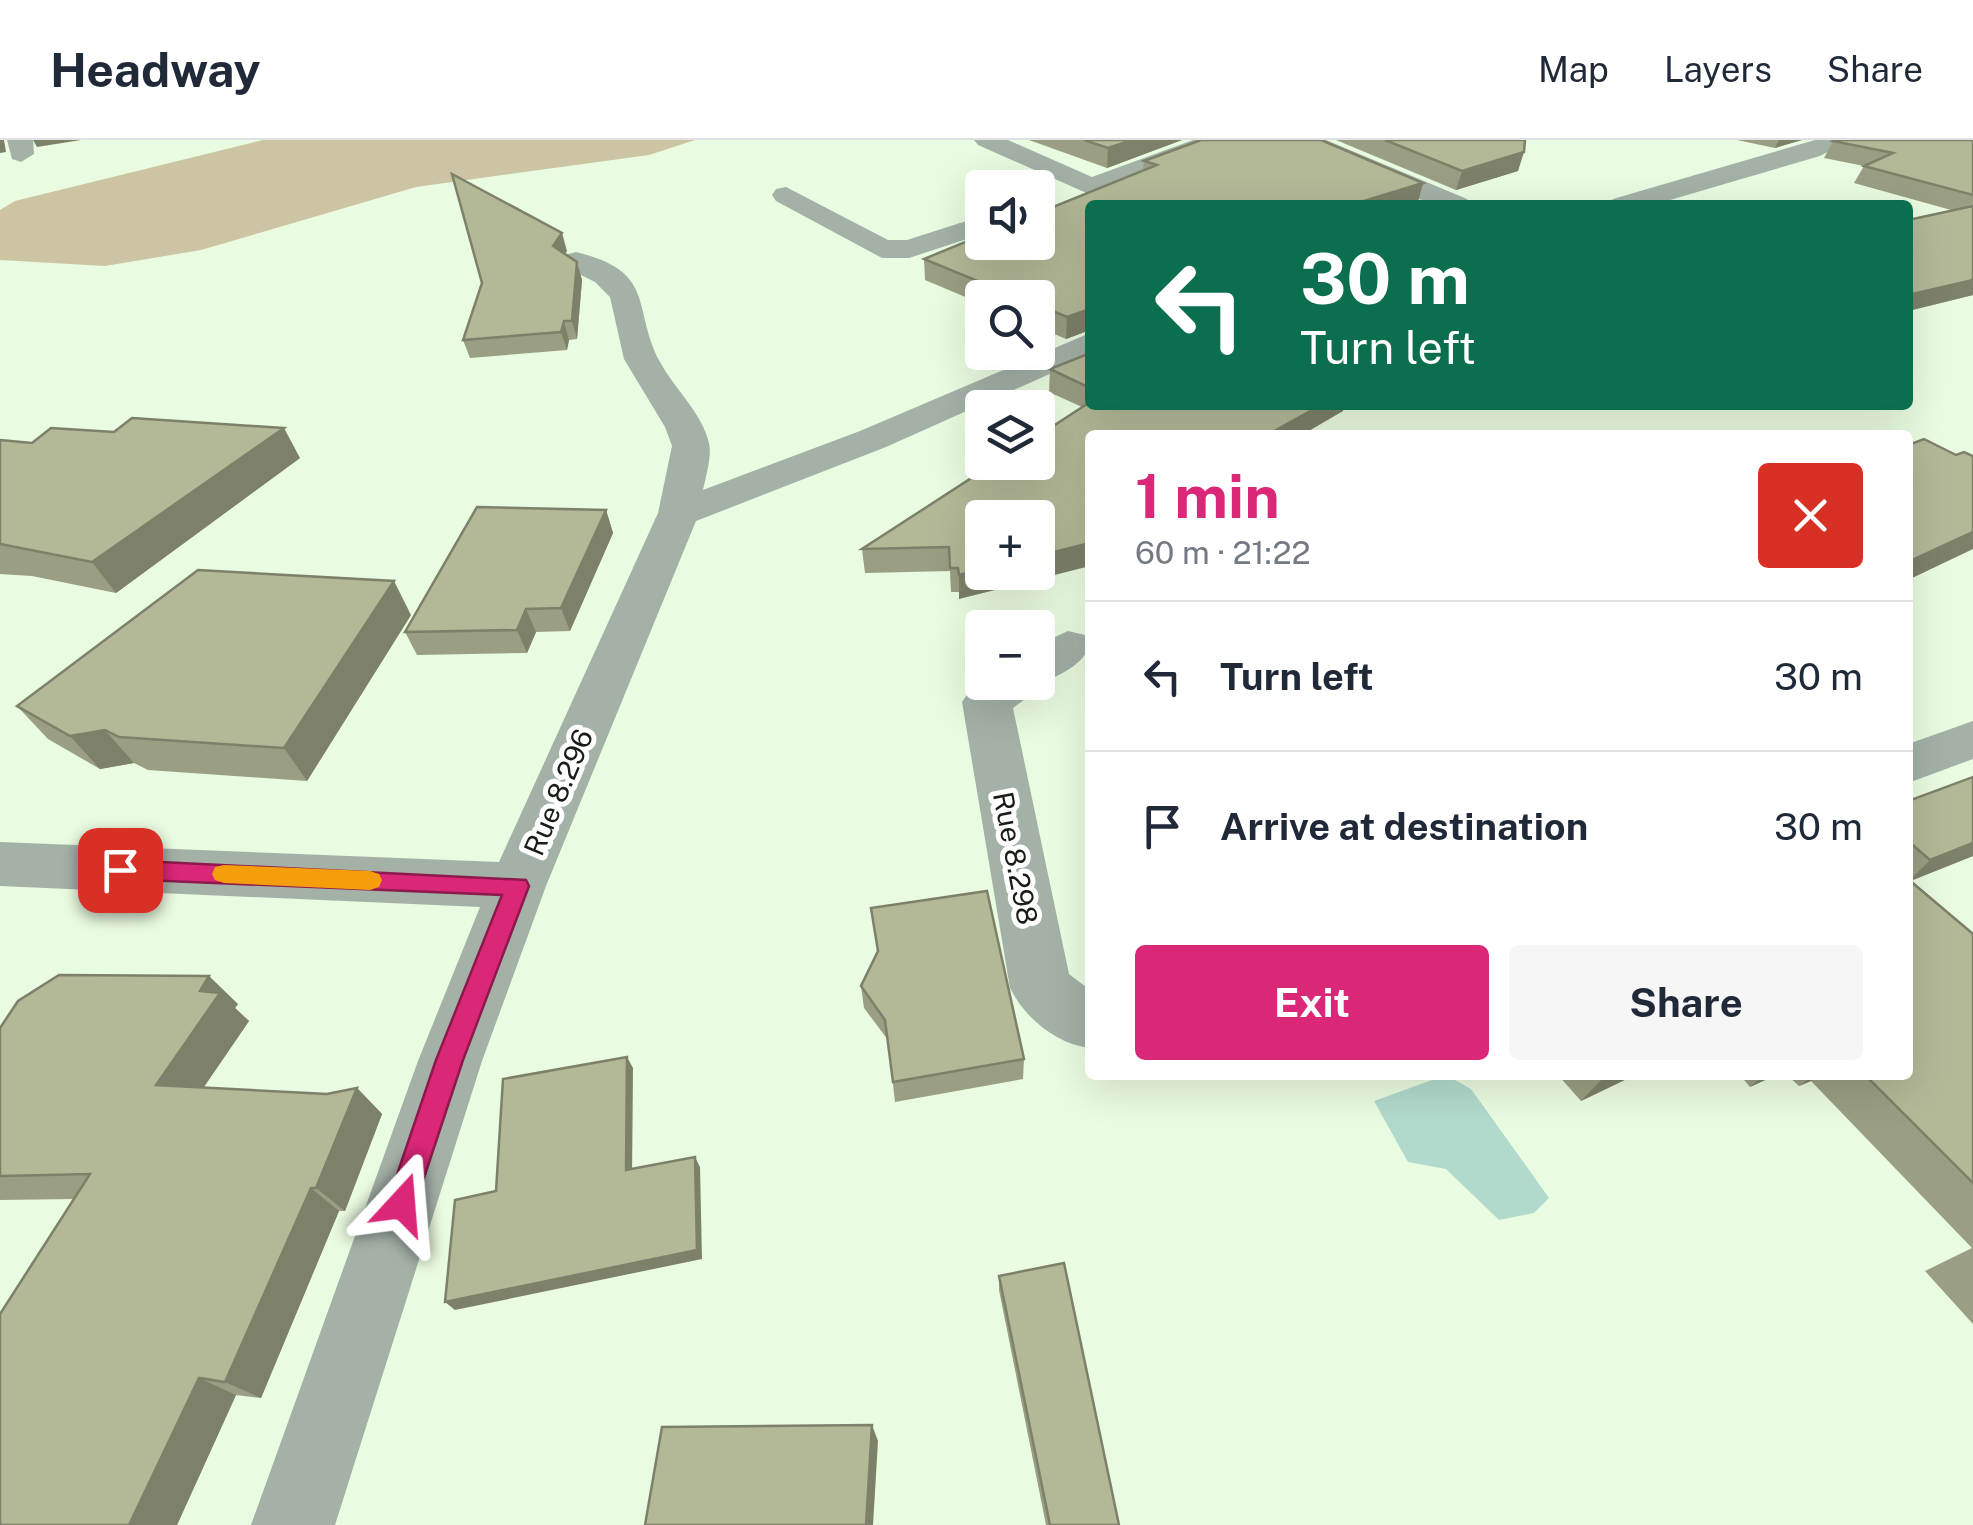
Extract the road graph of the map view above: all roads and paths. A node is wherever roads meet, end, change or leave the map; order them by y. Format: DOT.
graph roads {
  1 [pos="987,140"];
  2 [pos="1216,140"];
  3 [pos="1304,140"];
  4 [pos="1837,140"];
  5 [pos="1091,187"];
  6 [pos="786,195"];
  7 [pos="1055,200"];
  8 [pos="1441,200"];
  9 [pos="1641,200"];
  10 [pos="965,231"];
  11 [pos="576,261"];
  12 [pos="1085,345"];
  13 [pos="679,513"];
  14 [pos="989,700"];
  15 [pos="1973,740"];
  16 [pos="1913,762"];
  17 [pos="0,864"];
  18 [pos="517,886"];
  19 [pos="1085,1020"];
  20 [pos="293,1525"];
  1 -- 5 [label="street"];
  2 -- 5 [label="street"];
  3 -- 8 [label="street"];
  4 -- 9 [label="street"];
  5 -- 7 [label="street"];
  6 -- 10 [label="street"];
  11 -- 13 [label="street, Rue 8.296"];
  12 -- 13 [label="street"];
  13 -- 18 [label="street, Rue 8.296"];
  14 -- 19 [label="street, Rue 8.298"];
  15 -- 16 [label="street"];
  17 -- 18 [label="street"];
  18 -- 20 [label="street, Rue 8.296"];
}
